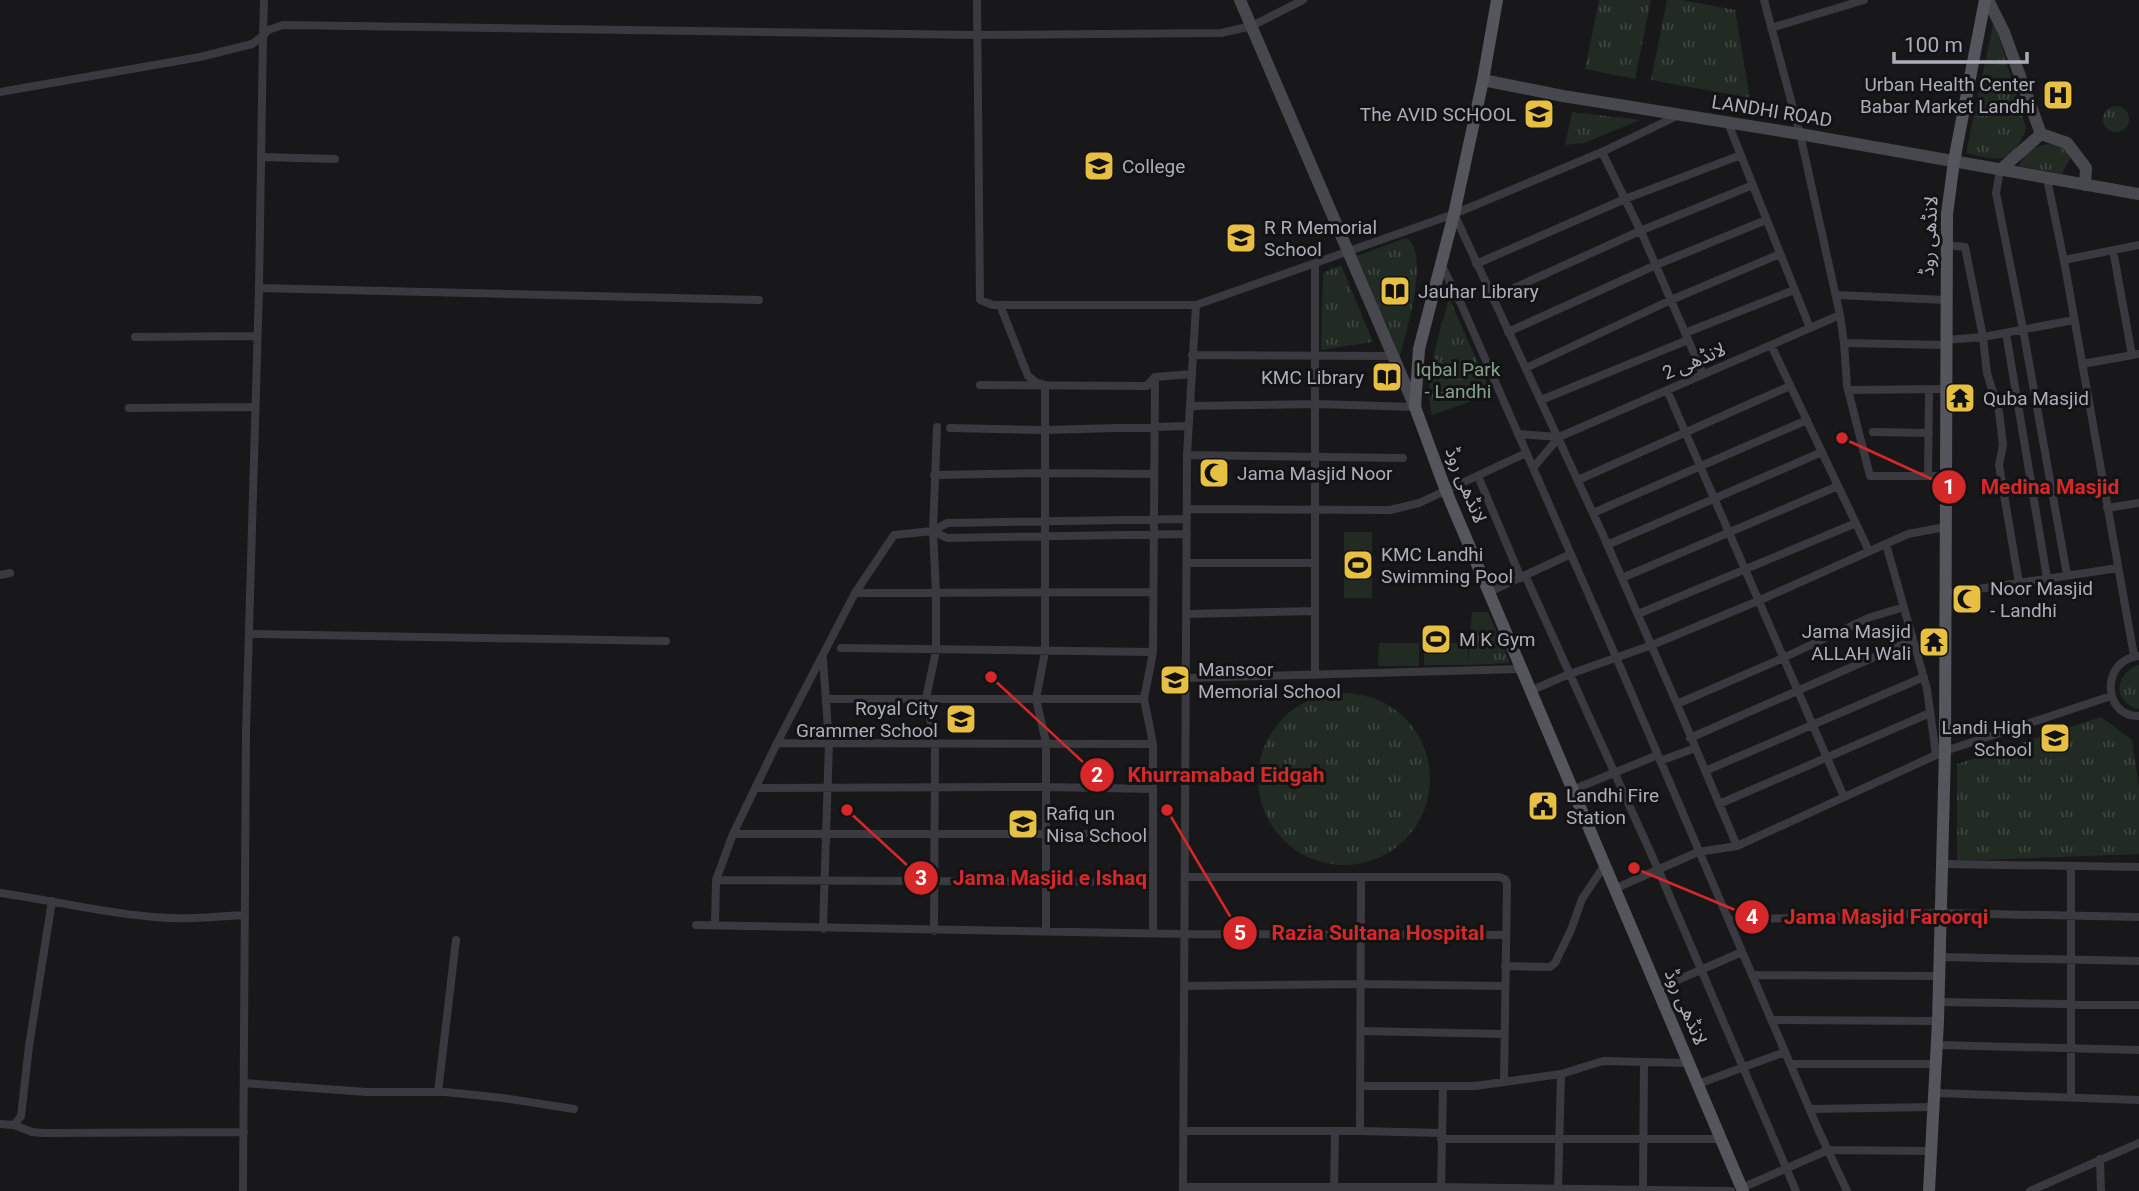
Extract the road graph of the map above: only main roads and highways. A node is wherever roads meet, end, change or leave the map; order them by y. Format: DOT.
graph roads {
  1 [pos="1497,0"];
  2 [pos="1987,0"];
  3 [pos="1739,1190"];
  4 [pos="1929,1191"];
  1 -- 3 [label="main road, لانڈھی روڈ"];
  2 -- 4 [label="main road, لانڈھی روڈ"];
}
